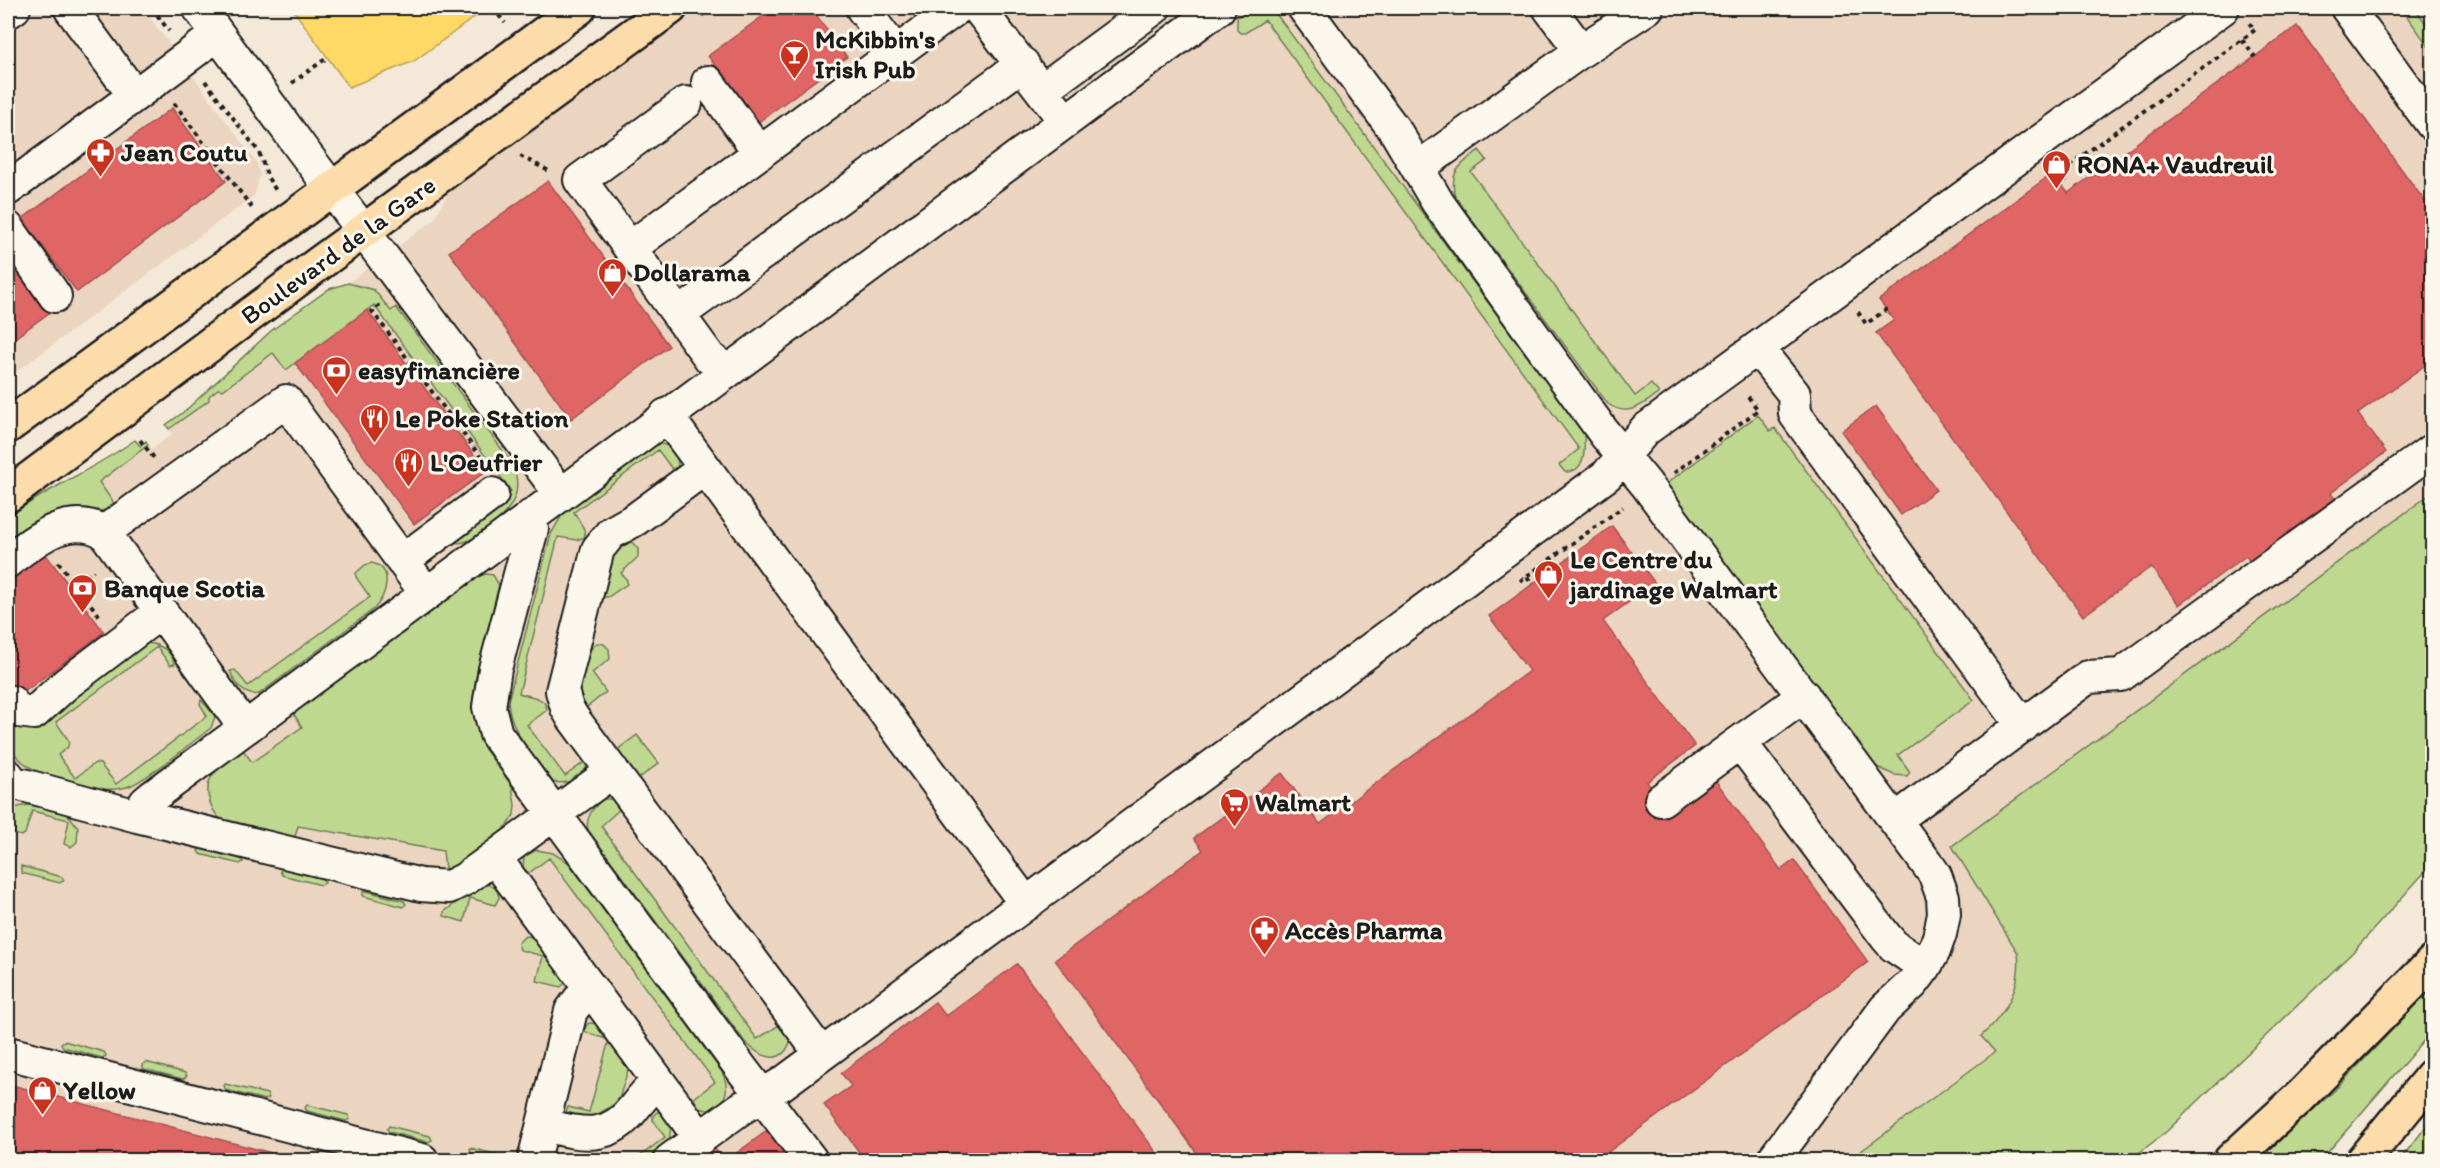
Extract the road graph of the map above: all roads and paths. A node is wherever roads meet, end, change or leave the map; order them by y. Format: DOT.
graph roads {
  1 [pos="14,8"];
  2 [pos="70,8"];
  3 [pos="152,8"];
  4 [pos="199,8"];
  5 [pos="493,8"];
  6 [pos="579,8"];
  7 [pos="670,8"];
  8 [pos="862,8"];
  9 [pos="957,8"];
  10 [pos="978,8"];
  11 [pos="1118,8"];
  12 [pos="1154,8"];
  13 [pos="1219,8"];
  14 [pos="1304,8"];
  15 [pos="1549,8"];
  16 [pos="1647,8"];
  17 [pos="2223,8"];
  18 [pos="2347,8"];
  19 [pos="8,12"];
  20 [pos="510,30"];
  21 [pos="171,34"];
  22 [pos="218,34"];
  23 [pos="2242,40"];
  24 [pos="1581,51"];
  25 [pos="896,53"];
  26 [pos="328,57"];
  27 [pos="2254,57"];
  28 [pos="1031,76"];
  29 [pos="205,81"];
  30 [pos="292,83"];
  31 [pos="134,95"];
  32 [pos="172,100"];
  33 [pos="1065,121"];
  34 [pos="2433,124"];
  35 [pos="515,153"];
  36 [pos="760,153"];
  37 [pos="1418,168"];
  38 [pos="552,172"];
  39 [pos="2060,172"];
  40 [pos="2061,184"];
  41 [pos="8,189"];
  42 [pos="274,189"];
  43 [pos="333,189"];
  44 [pos="254,210"];
  45 [pos="8,228"];
  46 [pos="365,231"];
  47 [pos="630,248"];
  48 [pos="56,296"];
  49 [pos="1887,309"];
  50 [pos="1857,310"];
  51 [pos="372,311"];
  52 [pos="678,315"];
  53 [pos="1757,348"];
  54 [pos="726,370"];
  55 [pos="1742,388"];
  56 [pos="666,415"];
  57 [pos="8,426"];
  58 [pos="2433,450"];
  59 [pos="1623,456"];
  60 [pos="705,468"];
  61 [pos="1674,474"];
  62 [pos="490,481"];
  63 [pos="560,493"];
  64 [pos="8,495"];
  65 [pos="531,516"];
  66 [pos="104,532"];
  67 [pos="55,558"];
  68 [pos="8,561"];
  69 [pos="402,561"];
  70 [pos="1527,577"];
  71 [pos="1532,585"];
  72 [pos="426,593"];
  73 [pos="161,612"];
  74 [pos="106,626"];
  75 [pos="1804,696"];
  76 [pos="11,702"];
  77 [pos="2023,726"];
  78 [pos="245,728"];
  79 [pos="1740,742"];
  80 [pos="613,771"];
  81 [pos="9,781"];
  82 [pos="1222,799"];
  83 [pos="1661,801"];
  84 [pos="1231,810"];
  85 [pos="554,814"];
  86 [pos="137,816"];
  87 [pos="1895,820"];
  88 [pos="495,858"];
  89 [pos="1026,904"];
  90 [pos="2433,963"];
  91 [pos="1925,967"];
  92 [pos="592,990"];
  93 [pos="8,1053"];
  94 [pos="822,1054"];
  95 [pos="2433,1076"];
  96 [pos="658,1081"];
  97 [pos="762,1095"];
  98 [pos="543,1125"];
  99 [pos="700,1138"];
  100 [pos="422,1161"];
  101 [pos="534,1161"];
  102 [pos="670,1161"];
  103 [pos="811,1161"];
  104 [pos="1773,1161"];
  105 [pos="2231,1161"];
  106 [pos="2363,1161"];
  1 -- 19 [label="street"];
  2 -- 31 [label="street"];
  3 -- 21 [label="path"];
  4 -- 22 [label="street"];
  5 -- 20 [label="path"];
  6 -- 43 [label="main road, Boulevard de la Gare"];
  7 -- 46 [label="main road, Boulevard de la Gare"];
  8 -- 25 [label="street"];
  9 -- 25 [label="street"];
  10 -- 28 [label="street"];
  11 -- 28 [label="street"];
  12 -- 28 [label="street"];
  13 -- 33 [label="street"];
  14 -- 37 [label="street"];
  15 -- 24 [label="street"];
  16 -- 24 [label="street"];
  17 -- 53 [label="street"];
  18 -- 34 [label="street"];
  22 -- 31 [label="street"];
  22 -- 43 [label="street"];
  23 -- 27 [label="path"];
  24 -- 37 [label="street"];
  25 -- 36 [label="street"];
  26 -- 30 [label="path"];
  28 -- 33 [label="street"];
  28 -- 52 [label="street"];
  29 -- 42 [label="path"];
  31 -- 41 [label="street"];
  32 -- 44 [label="path"];
  33 -- 54 [label="street"];
  35 -- 38 [label="path"];
  36 -- 47 [label="street"];
  36 -- 47 [label="street"];
  37 -- 59 [label="street"];
  39 -- 40 [label="path"];
  43 -- 46 [label="street"];
  43 -- 57 [label="main road, Boulevard de la Gare"];
  45 -- 48 [label="street"];
  46 -- 63 [label="street"];
  46 -- 64 [label="main road, Boulevard de la Gare"];
  47 -- 52 [label="street"];
  49 -- 50 [label="path"];
  51 -- 62 [label="path"];
  52 -- 54 [label="street"];
  53 -- 59 [label="street"];
  53 -- 77 [label="street"];
  54 -- 56 [label="street"];
  55 -- 61 [label="path"];
  56 -- 60 [label="street"];
  56 -- 63 [label="street"];
  58 -- 77 [label="street"];
  59 -- 75 [label="street"];
  59 -- 89 [label="street"];
  60 -- 80 [label="street"];
  60 -- 89 [label="street"];
  62 -- 69 [label="street"];
  63 -- 65 [label="street"];
  65 -- 72 [label="street"];
  65 -- 85 [label="street"];
  66 -- 68 [label="street"];
  66 -- 69 [label="street"];
  66 -- 73 [label="street"];
  67 -- 74 [label="path"];
  69 -- 72 [label="street"];
  70 -- 71 [label="path"];
  72 -- 78 [label="street"];
  73 -- 76 [label="street"];
  73 -- 78 [label="street"];
  75 -- 79 [label="street"];
  75 -- 87 [label="street"];
  77 -- 87 [label="street"];
  78 -- 86 [label="street"];
  79 -- 83 [label="street"];
  79 -- 91 [label="street"];
  80 -- 85 [label="street"];
  80 -- 94 [label="street"];
  81 -- 86 [label="street"];
  82 -- 84 [label="path"];
  85 -- 88 [label="street"];
  85 -- 97 [label="street"];
  86 -- 88 [label="street"];
  87 -- 91 [label="street"];
  88 -- 92 [label="street"];
  89 -- 94 [label="street"];
  90 -- 105 [label="main road"];
  91 -- 104 [label="street"];
  92 -- 96 [label="street"];
  92 -- 98 [label="street"];
  93 -- 100 [label="street"];
  94 -- 97 [label="street"];
  95 -- 106 [label="main road"];
  96 -- 98 [label="street"];
  96 -- 99 [label="street"];
  97 -- 99 [label="street"];
  97 -- 103 [label="street"];
  98 -- 101 [label="street"];
  99 -- 102 [label="street"];
}
